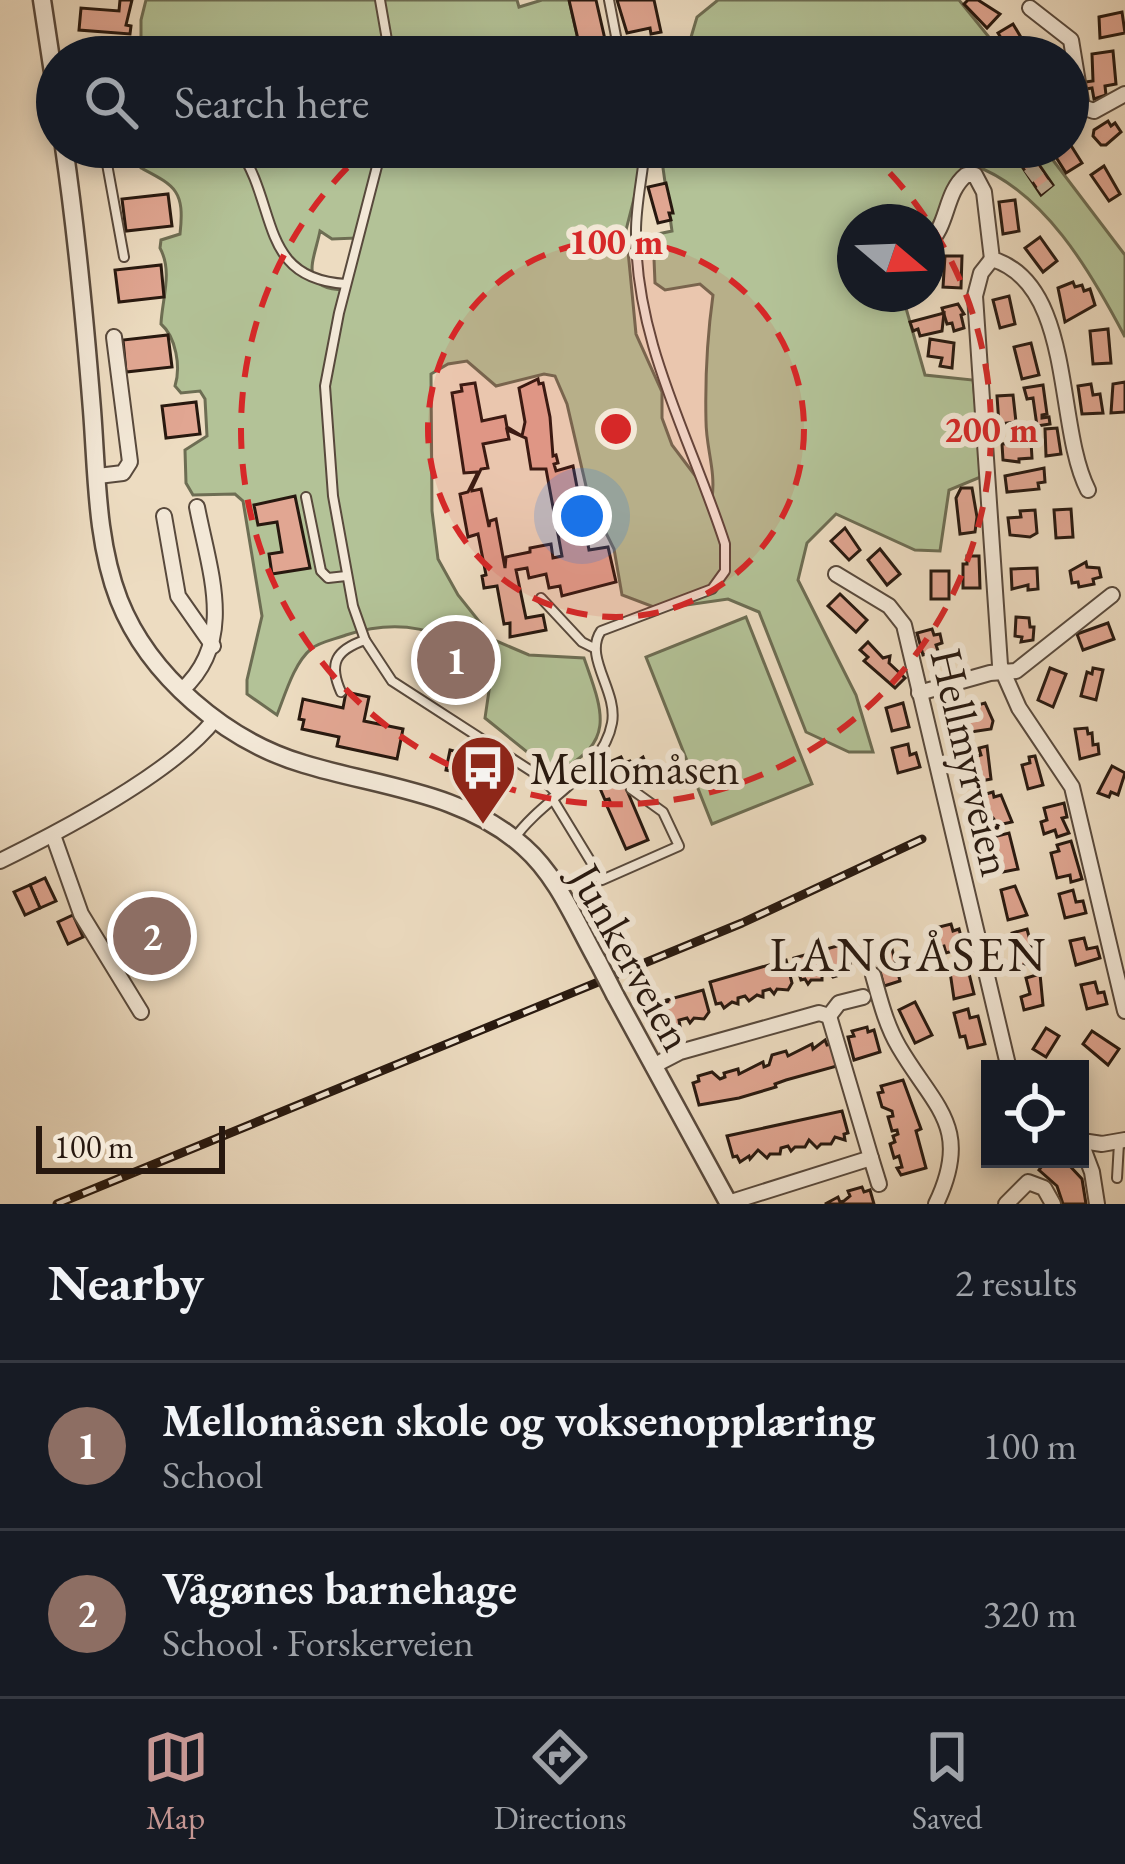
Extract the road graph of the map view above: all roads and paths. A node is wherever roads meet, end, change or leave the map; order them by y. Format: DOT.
graph roads {
  1 [pos="42,0"];
  2 [pos="380,0"];
  3 [pos="609,0"];
  4 [pos="1030,8"];
  5 [pos="47,36"];
  6 [pos="386,36"];
  7 [pos="616,36"];
  8 [pos="1065,36"];
  9 [pos="1125,94"];
  10 [pos="1089,110"];
  11 [pos="67,168"];
  12 [pos="108,168"];
  13 [pos="249,168"];
  14 [pos="376,168"];
  15 [pos="643,168"];
  16 [pos="945,219"];
  17 [pos="124,256"];
  18 [pos="992,259"];
  19 [pos="346,284"];
  20 [pos="114,337"];
  21 [pos="98,476"];
  22 [pos="1088,490"];
  23 [pos="306,497"];
  24 [pos="197,507"];
  25 [pos="164,516"];
  26 [pos="836,574"];
  27 [pos="346,576"];
  28 [pos="1112,595"];
  29 [pos="541,598"];
  30 [pos="365,640"];
  31 [pos="213,646"];
  32 [pos="595,647"];
  33 [pos="1003,674"];
  34 [pos="182,690"];
  35 [pos="341,692"];
  36 [pos="919,693"];
  37 [pos="215,719"];
  38 [pos="631,789"];
  39 [pos="554,795"];
  40 [pos="53,835"];
  41 [pos="514,839"];
  42 [pos="0,861"];
  43 [pos="873,975"];
  44 [pos="863,997"];
  45 [pos="1125,1011"];
  46 [pos="141,1012"];
  47 [pos="829,1016"];
  48 [pos="1007,1060"];
  49 [pos="653,1066"];
  50 [pos="1089,1140"];
  51 [pos="1122,1142"];
  52 [pos="871,1158"];
  53 [pos="1088,1168"];
  54 [pos="1117,1178"];
  55 [pos="879,1184"];
  56 [pos="729,1203"];
  57 [pos="936,1204"];
  58 [pos="1006,1204"];
  59 [pos="1053,1204"];
  60 [pos="1097,1204"];
  1 -- 5 [label="street"];
  2 -- 6 [label="lane"];
  3 -- 7 [label="lane"];
  4 -- 8 [label="street"];
  9 -- 10 [label="street"];
  11 -- 21 [label="street, Junkerveien"];
  12 -- 17 [label="lane"];
  13 -- 19 [label="lane"];
  14 -- 19 [label="lane"];
  15 -- 32 [label="lane"];
  16 -- 18 [label="street"];
  18 -- 22 [label="street"];
  18 -- 33 [label="street"];
  19 -- 27 [label="lane"];
  20 -- 21 [label="street"];
  21 -- 34 [label="street, Junkerveien"];
  23 -- 27 [label="lane"];
  24 -- 31 [label="street"];
  25 -- 31 [label="street"];
  26 -- 36 [label="street, Hellmyrveien"];
  27 -- 30 [label="lane"];
  28 -- 33 [label="street"];
  29 -- 32 [label="lane"];
  30 -- 35 [label="lane"];
  30 -- 39 [label="lane"];
  31 -- 34 [label="street"];
  32 -- 39 [label="lane"];
  33 -- 36 [label="street"];
  33 -- 45 [label="street"];
  34 -- 37 [label="street, Junkerveien"];
  36 -- 48 [label="street, Hellmyrveien"];
  37 -- 40 [label="street"];
  37 -- 41 [label="street, Junkerveien"];
  38 -- 39 [label="lane"];
  39 -- 41 [label="lane"];
  40 -- 42 [label="street"];
  40 -- 46 [label="street"];
  41 -- 49 [label="street, Junkerveien, bridge"];
  43 -- 57 [label="street"];
  44 -- 47 [label="street"];
  47 -- 49 [label="street"];
  47 -- 52 [label="street"];
  49 -- 56 [label="street, Junkerveien"];
  50 -- 51 [label="street"];
  51 -- 54 [label="lane"];
  52 -- 55 [label="street"];
  52 -- 56 [label="street"];
  53 -- 60 [label="street"];
  58 -- 59 [label="street"];
}
